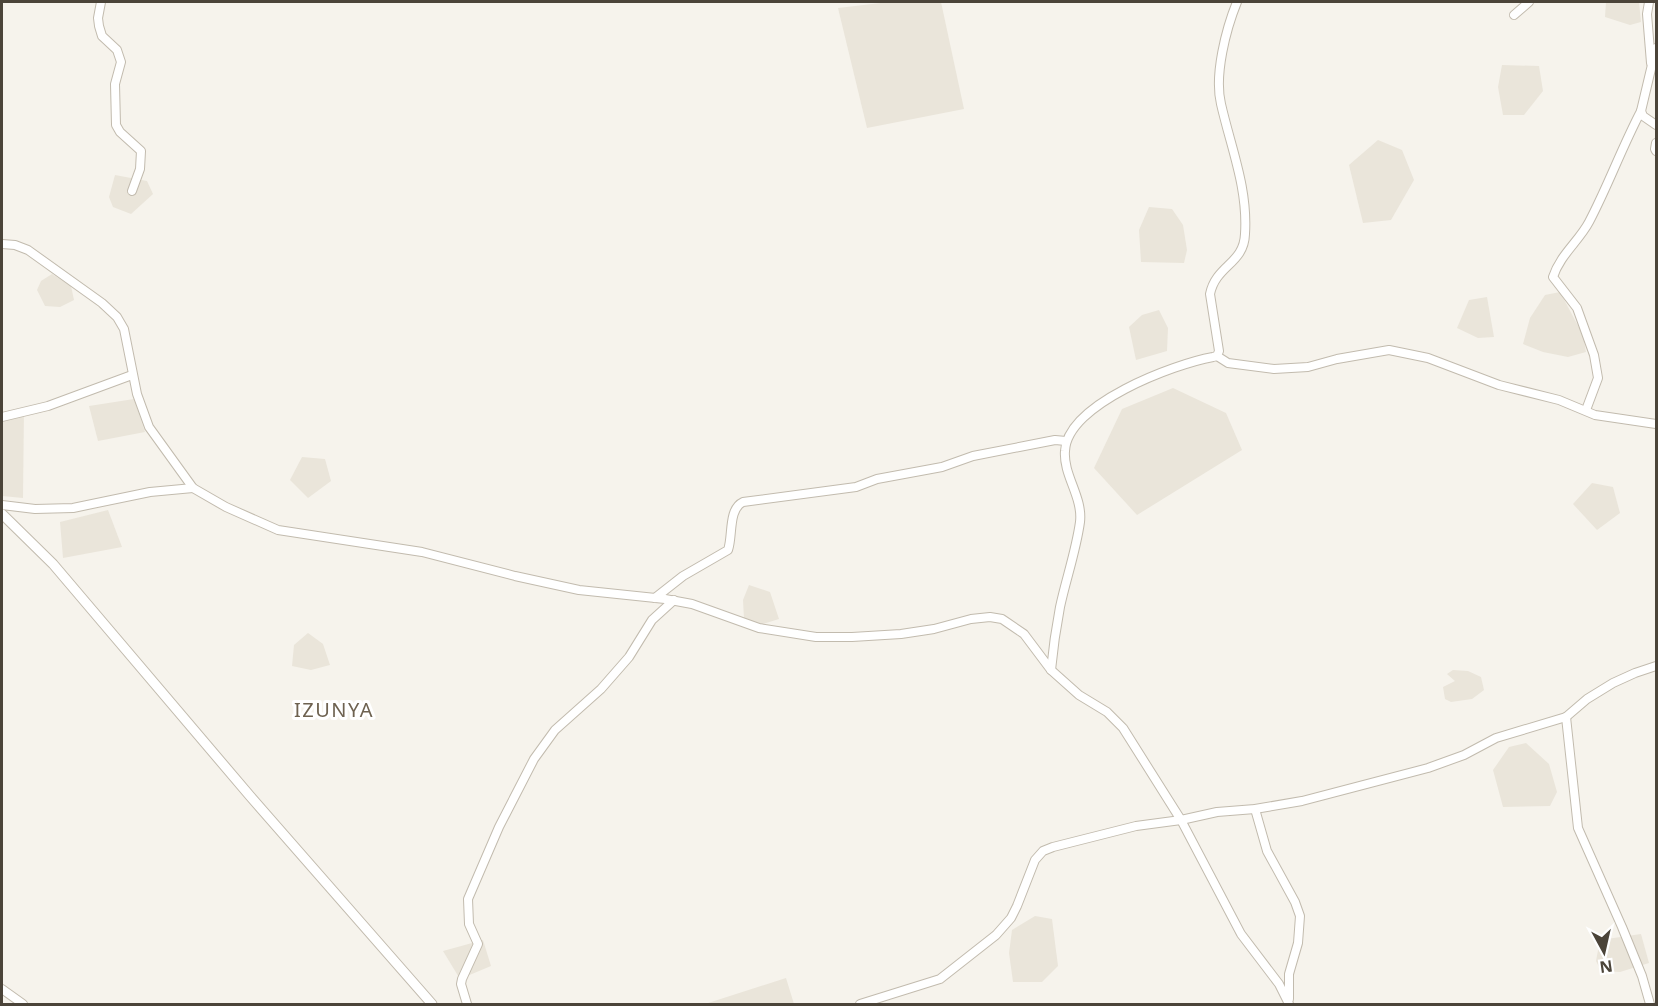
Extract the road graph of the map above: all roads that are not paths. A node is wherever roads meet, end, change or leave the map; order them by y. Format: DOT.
graph roads {
  1 [pos="101,2"];
  2 [pos="1237,2"];
  3 [pos="1529,2"];
  4 [pos="1649,2"];
  5 [pos="1514,15"];
  6 [pos="1656,48"];
  7 [pos="1652,69"];
  8 [pos="1641,111"];
  9 [pos="1656,124"];
  10 [pos="1656,143"];
  11 [pos="1656,151"];
  12 [pos="132,191"];
  13 [pos="2,244"];
  14 [pos="1217,356"];
  15 [pos="132,375"];
  16 [pos="1586,410"];
  17 [pos="2,417"];
  18 [pos="1656,424"];
  19 [pos="1066,441"];
  20 [pos="193,488"];
  21 [pos="2,505"];
  22 [pos="2,514"];
  23 [pos="655,598"];
  24 [pos="674,600"];
  25 [pos="1656,666"];
  26 [pos="1051,670"];
  27 [pos="1566,717"];
  28 [pos="1255,809"];
  29 [pos="1181,820"];
  30 [pos="2,989"];
  31 [pos="1289,1004"];
  32 [pos="23,1005"];
  33 [pos="432,1005"];
  34 [pos="466,1005"];
  35 [pos="860,1005"];
  36 [pos="1650,1005"];
  1 -- 12 [label="street"];
  2 -- 14 [label="street"];
  3 -- 5 [label="street"];
  4 -- 7 [label="street"];
  6 -- 7 [label="street"];
  7 -- 8 [label="street"];
  8 -- 9 [label="street"];
  8 -- 16 [label="street"];
  10 -- 11 [label="street"];
  13 -- 15 [label="street"];
  14 -- 16 [label="street"];
  14 -- 19 [label="street"];
  15 -- 17 [label="street"];
  15 -- 20 [label="street"];
  16 -- 18 [label="street"];
  19 -- 23 [label="street"];
  19 -- 26 [label="street"];
  20 -- 21 [label="street"];
  20 -- 23 [label="street"];
  22 -- 33 [label="street"];
  23 -- 24 [label="street"];
  24 -- 26 [label="street"];
  24 -- 34 [label="street"];
  25 -- 27 [label="street"];
  26 -- 29 [label="street"];
  27 -- 28 [label="street"];
  27 -- 36 [label="street"];
  28 -- 29 [label="street"];
  28 -- 31 [label="street"];
  29 -- 31 [label="street"];
  29 -- 35 [label="street"];
  30 -- 32 [label="street"];
}
